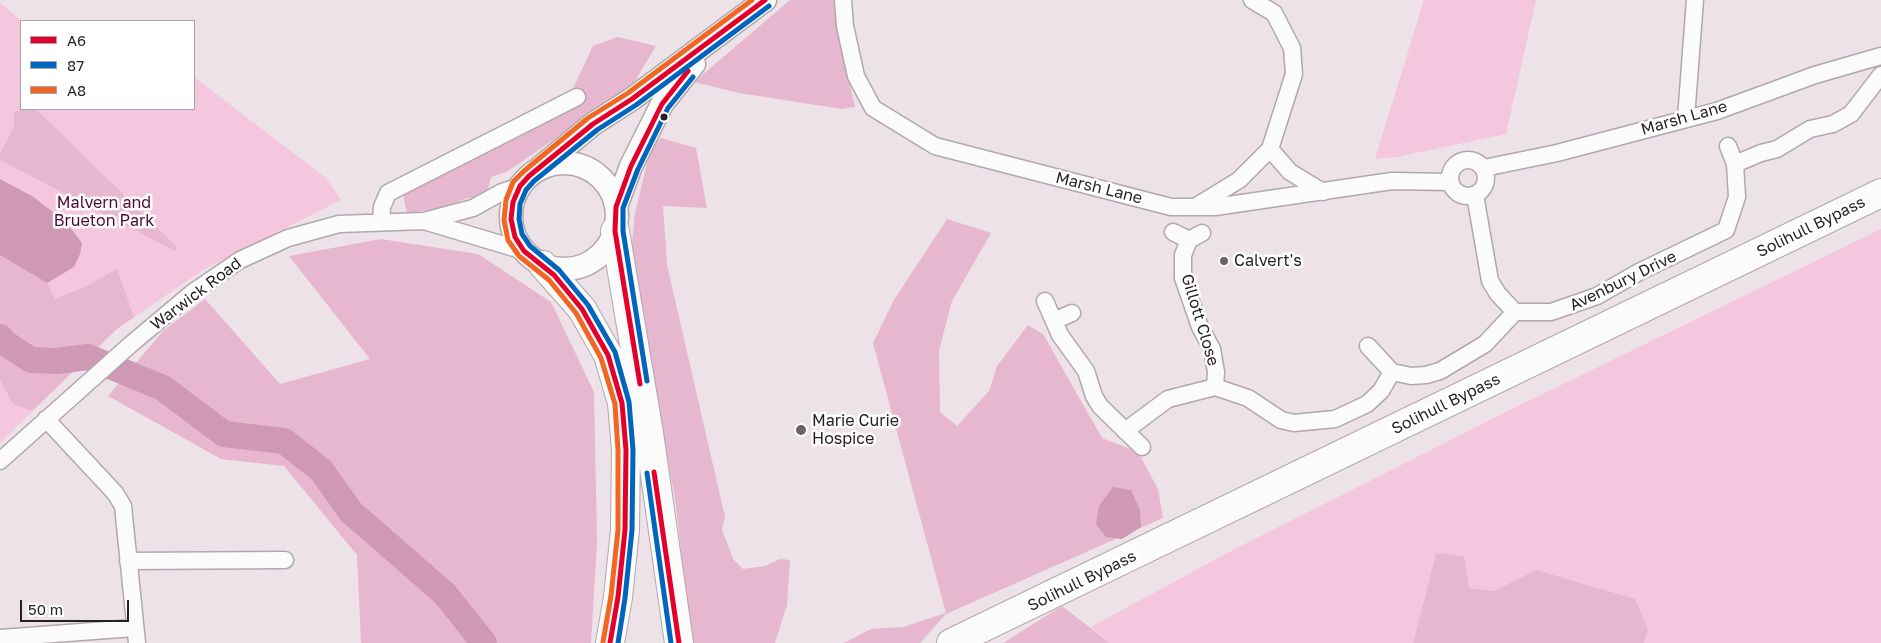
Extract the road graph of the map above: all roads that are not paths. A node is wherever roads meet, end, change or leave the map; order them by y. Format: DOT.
graph roads {
  1 [pos="765,0"];
  2 [pos="843,0"];
  3 [pos="1252,0"];
  4 [pos="1695,0"];
  5 [pos="717,37"];
  6 [pos="1881,56"];
  7 [pos="1881,75"];
  8 [pos="577,97"];
  9 [pos="1686,118"];
  10 [pos="1728,146"];
  11 [pos="1270,149"];
  12 [pos="1735,164"];
  13 [pos="540,168"];
  14 [pos="1484,168"];
  15 [pos="1450,182"];
  16 [pos="520,186"];
  17 [pos="1323,192"];
  18 [pos="1881,193"];
  19 [pos="1475,195"];
  20 [pos="1193,208"];
  21 [pos="616,219"];
  22 [pos="381,221"];
  23 [pos="424,221"];
  24 [pos="1173,232"];
  25 [pos="534,258"];
  26 [pos="1045,301"];
  27 [pos="1515,312"];
  28 [pos="1072,313"];
  29 [pos="1054,321"];
  30 [pos="1368,346"];
  31 [pos="1392,372"];
  32 [pos="1215,386"];
  33 [pos="46,419"];
  34 [pos="1125,431"];
  35 [pos="1142,447"];
  36 [pos="0,461"];
  37 [pos="285,560"];
  38 [pos="128,561"];
  39 [pos="1012,615"];
  40 [pos="136,636"];
  41 [pos="0,638"];
  42 [pos="610,643"];
  43 [pos="679,643"];
  44 [pos="951,643"];
  45 [pos="968,643"];
  1 -- 5 [label="main road"];
  2 -- 20 [label="street, Marsh Lane"];
  3 -- 11 [label="street"];
  4 -- 9 [label="street"];
  5 -- 13 [label="main road"];
  5 -- 21 [label="main road"];
  6 -- 9 [label="street, Marsh Lane"];
  7 -- 12 [label="street"];
  8 -- 22 [label="street"];
  9 -- 14 [label="street, Marsh Lane"];
  10 -- 12 [label="street, Avenbury Drive"];
  11 -- 17 [label="street"];
  11 -- 20 [label="street"];
  12 -- 27 [label="street, Avenbury Drive"];
  13 -- 16 [label="main road"];
  13 -- 21 [label="main road"];
  14 -- 15 [label="street"];
  14 -- 19 [label="street"];
  15 -- 17 [label="street, Marsh Lane"];
  15 -- 19 [label="street"];
  16 -- 23 [label="street, Warwick Road"];
  16 -- 25 [label="main road"];
  17 -- 20 [label="street, Marsh Lane"];
  18 -- 39 [label="highway, Solihull Bypass"];
  19 -- 27 [label="street"];
  21 -- 25 [label="main road"];
  21 -- 43 [label="highway"];
  22 -- 23 [label="street, Warwick Road"];
  22 -- 33 [label="street, Warwick Road"];
  23 -- 25 [label="street, Warwick Road"];
  24 -- 32 [label="street, Gillott Close"];
  25 -- 42 [label="highway"];
  26 -- 29 [label="street"];
  27 -- 31 [label="street"];
  28 -- 29 [label="street"];
  29 -- 34 [label="street"];
  30 -- 31 [label="street"];
  31 -- 32 [label="street"];
  32 -- 34 [label="street"];
  33 -- 36 [label="street"];
  33 -- 38 [label="street"];
  34 -- 35 [label="street"];
  37 -- 38 [label="street"];
  38 -- 40 [label="street"];
  39 -- 44 [label="highway, Solihull Bypass"];
  39 -- 45 [label="highway, Solihull Bypass"];
  40 -- 41 [label="street"];
}
